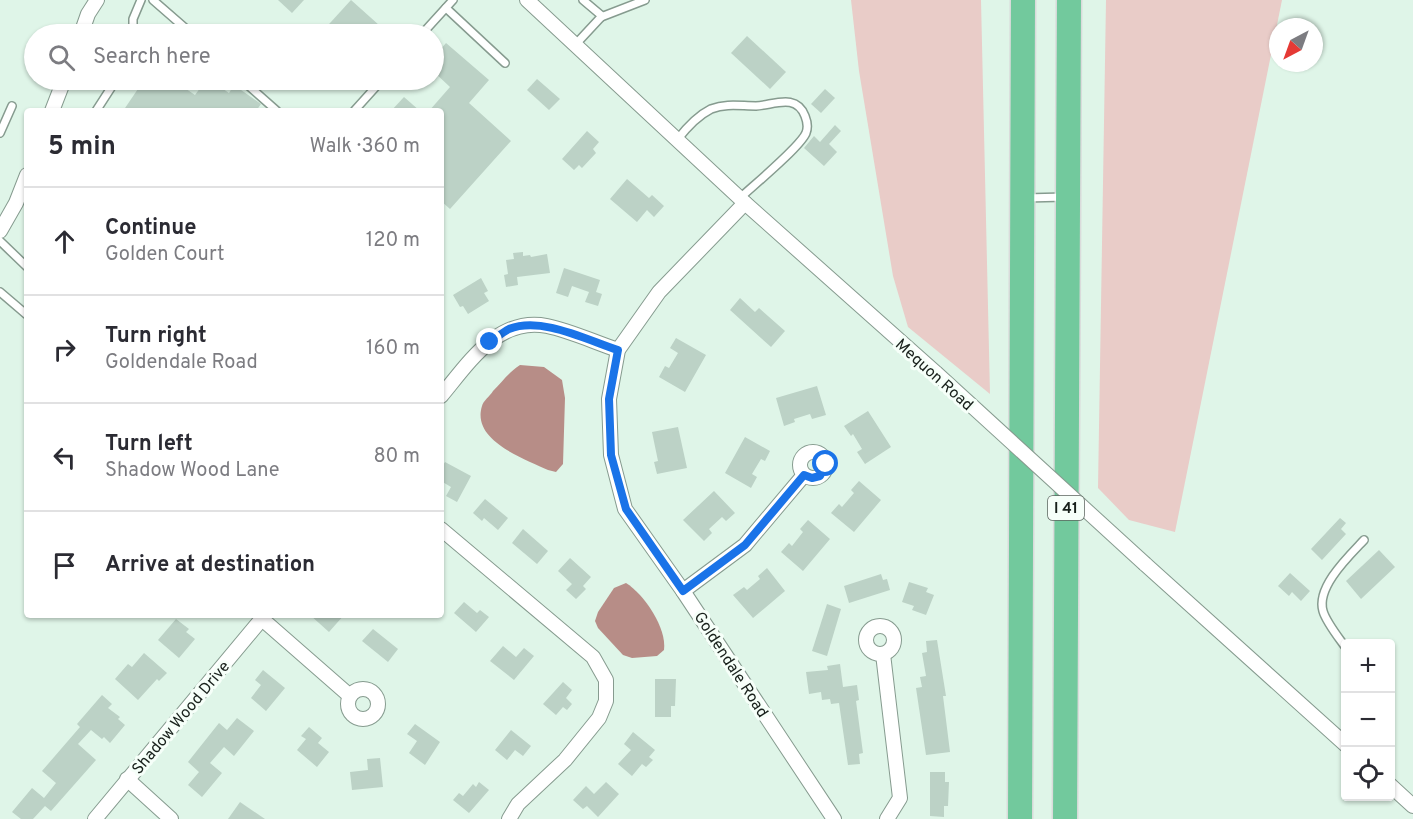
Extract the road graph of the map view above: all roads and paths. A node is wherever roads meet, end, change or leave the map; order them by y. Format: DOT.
graph roads {
  1 [pos="97,0"];
  2 [pos="141,0"];
  3 [pos="153,0"];
  4 [pos="453,0"];
  5 [pos="527,0"];
  6 [pos="583,0"];
  7 [pos="645,0"];
  8 [pos="1023,0"];
  9 [pos="1069,0"];
  10 [pos="446,8"];
  11 [pos="601,17"];
  12 [pos="84,24"];
  13 [pos="133,24"];
  14 [pos="181,24"];
  15 [pos="431,24"];
  16 [pos="575,45"];
  17 [pos="505,63"];
  18 [pos="60,90"];
  19 [pos="110,90"];
  20 [pos="253,90"];
  21 [pos="373,90"];
  22 [pos="12,106"];
  23 [pos="53,108"];
  24 [pos="98,108"];
  25 [pos="274,108"];
  26 [pos="357,108"];
  27 [pos="0,133"];
  28 [pos="677,140"];
  29 [pos="24,183"];
  30 [pos="1068,197"];
  31 [pos="1023,198"];
  32 [pos="743,201"];
  33 [pos="0,231"];
  34 [pos="0,241"];
  35 [pos="24,264"];
  36 [pos="0,292"];
  37 [pos="24,312"];
  38 [pos="618,350"];
  39 [pos="444,392"];
  40 [pos="804,475"];
  41 [pos="444,532"];
  42 [pos="1364,540"];
  43 [pos="683,591"];
  44 [pos="262,618"];
  45 [pos="264,618"];
  46 [pos="1341,640"];
  47 [pos="883,654"];
  48 [pos="350,696"];
  49 [pos="1341,740"];
  50 [pos="128,779"];
  51 [pos="1395,790"];
  52 [pos="1413,806"];
  53 [pos="95,819"];
  54 [pos="171,819"];
  55 [pos="509,819"];
  56 [pos="834,819"];
  57 [pos="887,819"];
  58 [pos="1020,819"];
  59 [pos="1065,819"];
  1 -- 12 [label="street"];
  2 -- 13 [label="lane"];
  3 -- 14 [label="lane"];
  4 -- 10 [label="lane"];
  5 -- 16 [label="street, Mequon Road"];
  6 -- 11 [label="lane"];
  7 -- 11 [label="lane"];
  8 -- 31 [label="highway"];
  9 -- 30 [label="highway, I 41"];
  10 -- 15 [label="lane"];
  10 -- 17 [label="lane"];
  11 -- 16 [label="lane"];
  16 -- 28 [label="street, Mequon Road"];
  18 -- 23 [label="street"];
  19 -- 24 [label="lane"];
  20 -- 25 [label="lane"];
  21 -- 26 [label="lane"];
  22 -- 27 [label="lane"];
  28 -- 32 [label="street, Mequon Road"];
  28 -- 32 [label="lane"];
  29 -- 33 [label="street"];
  30 -- 31 [label="lane"];
  30 -- 59 [label="highway, I 41"];
  31 -- 58 [label="highway"];
  32 -- 38 [label="street, Goldendale Road"];
  32 -- 49 [label="street, Mequon Road, bridge"];
  34 -- 35 [label="lane"];
  36 -- 37 [label="lane"];
  38 -- 39 [label="street"];
  38 -- 43 [label="street, Goldendale Road"];
  40 -- 43 [label="street"];
  41 -- 55 [label="street"];
  42 -- 46 [label="lane"];
  43 -- 56 [label="street, Goldendale Road"];
  44 -- 50 [label="street, Shadow Wood Drive"];
  45 -- 48 [label="street"];
  47 -- 57 [label="street"];
  50 -- 53 [label="street, Shadow Wood Drive"];
  50 -- 54 [label="street"];
  51 -- 52 [label="street"];
}
